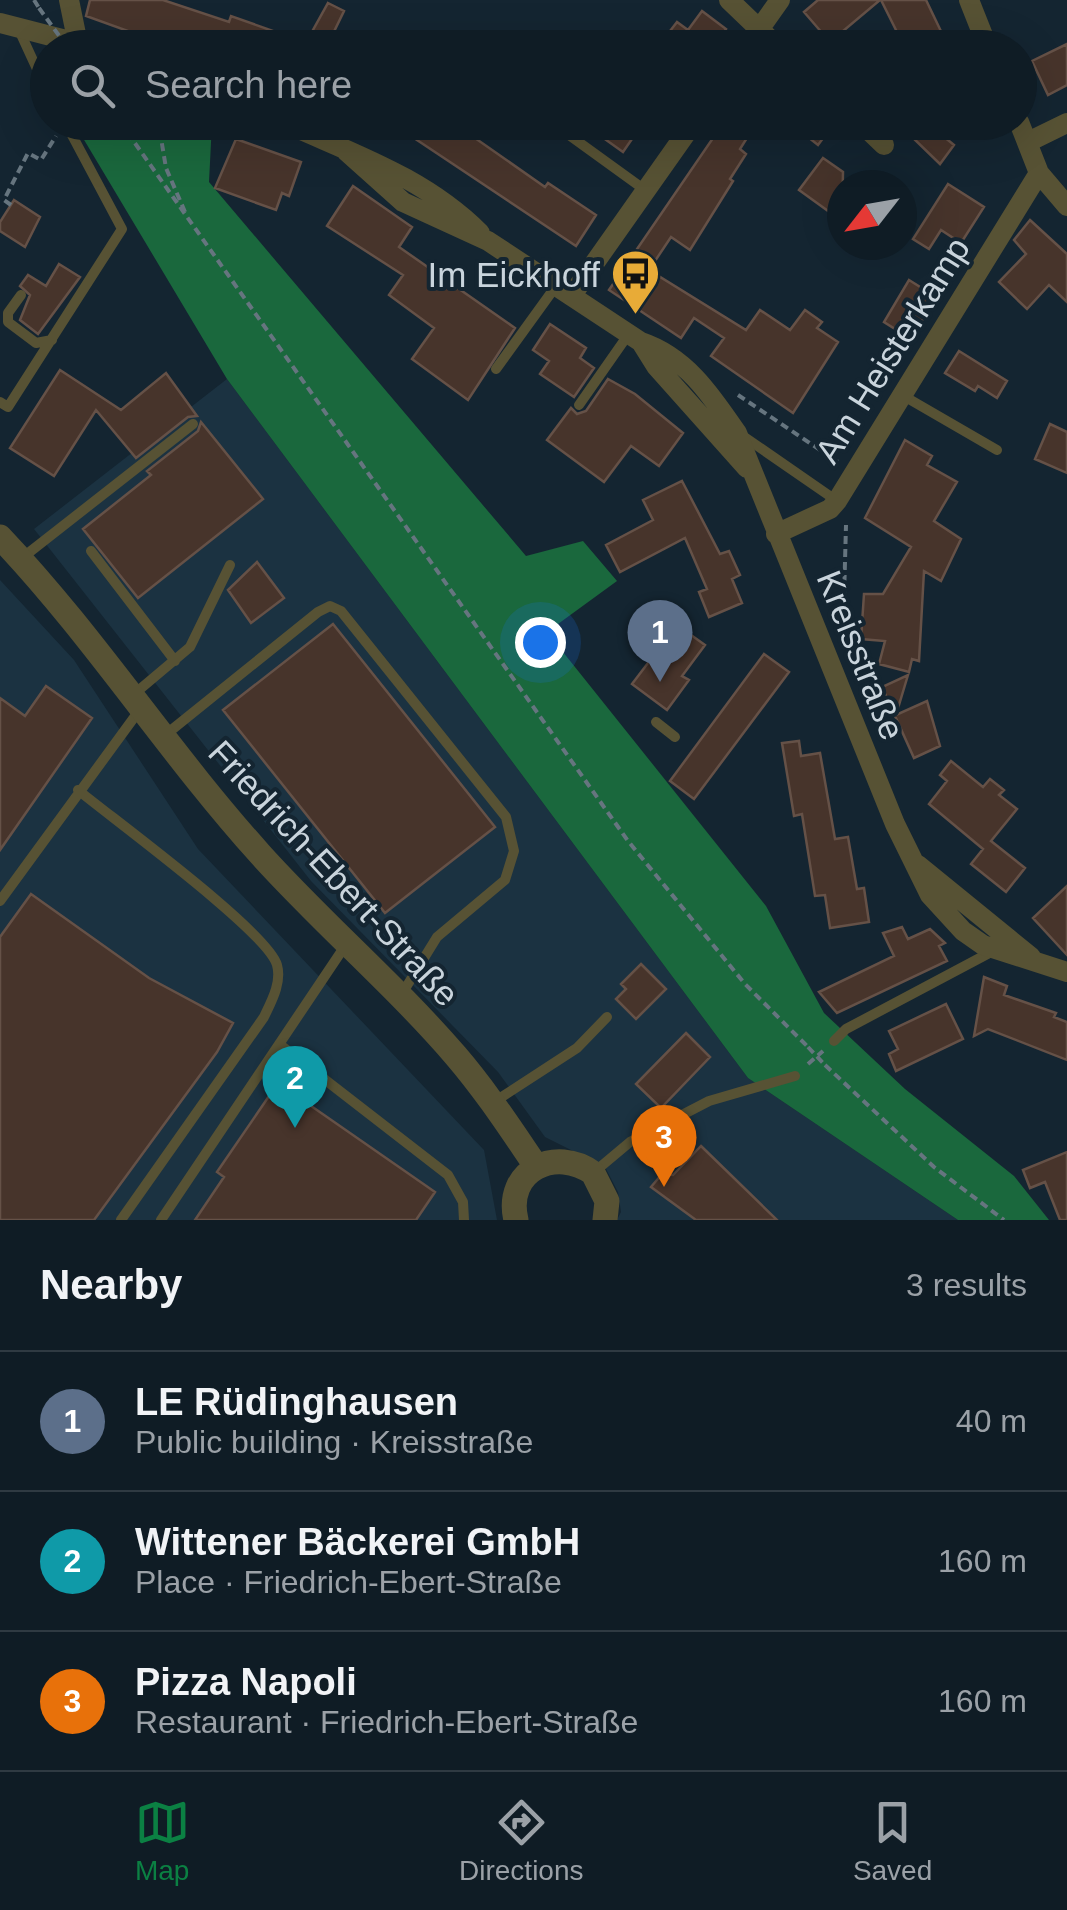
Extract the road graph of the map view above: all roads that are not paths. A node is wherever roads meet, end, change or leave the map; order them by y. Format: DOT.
graph roads {
  1 [pos="69,0"];
  2 [pos="729,0"];
  3 [pos="780,0"];
  4 [pos="969,0"];
  5 [pos="5,25"];
  6 [pos="760,29"];
  7 [pos="77,30"];
  8 [pos="981,30"];
  9 [pos="30,32"];
  10 [pos="30,63"];
  11 [pos="1067,123"];
  12 [pos="1037,129"];
  13 [pos="74,140"];
  14 [pos="322,140"];
  15 [pos="576,140"];
  16 [pos="681,140"];
  17 [pos="879,140"];
  18 [pos="1026,140"];
  19 [pos="884,145"];
  20 [pos="1039,173"];
  21 [pos="646,190"];
  22 [pos="1067,206"];
  23 [pos="564,290"];
  24 [pos="21,296"];
  25 [pos="635,338"];
  26 [pos="52,340"];
  27 [pos="496,369"];
  28 [pos="902,396"];
  29 [pos="0,402"];
  30 [pos="579,404"];
  31 [pos="193,424"];
  32 [pos="738,433"];
  33 [pos="997,450"];
  34 [pos="748,470"];
  35 [pos="834,504"];
  36 [pos="776,534"];
  37 [pos="0,536"];
  38 [pos="91,551"];
  39 [pos="21,559"];
  40 [pos="230,565"];
  41 [pos="176,661"];
  42 [pos="137,702"];
  43 [pos="656,722"];
  44 [pos="164,736"];
  45 [pos="675,737"];
  46 [pos="78,790"];
  47 [pos="0,901"];
  48 [pos="1002,943"];
  49 [pos="346,945"];
  50 [pos="1067,972"];
  51 [pos="399,999"];
  52 [pos="607,1017"];
  53 [pos="834,1040"];
  54 [pos="279,1044"];
  55 [pos="795,1076"];
  56 [pos="494,1102"];
  57 [pos="536,1166"];
  58 [pos="593,1173"];
  59 [pos="120,1220"];
  60 [pos="161,1220"];
  61 [pos="464,1220"];
  62 [pos="516,1220"];
  63 [pos="605,1220"];
  1 -- 7 [label="street"];
  2 -- 6 [label="street"];
  3 -- 6 [label="street"];
  4 -- 8 [label="street"];
  5 -- 9 [label="street"];
  5 -- 10 [label="lane"];
  11 -- 12 [label="street"];
  13 -- 26 [label="lane"];
  14 -- 23 [label="street, Kreisstraße"];
  15 -- 21 [label="lane"];
  16 -- 21 [label="street"];
  17 -- 19 [label="street"];
  18 -- 20 [label="street"];
  20 -- 22 [label="street"];
  20 -- 28 [label="street, Am Heisterkamp"];
  21 -- 23 [label="street"];
  23 -- 25 [label="street, Kreisstraße"];
  23 -- 27 [label="lane"];
  24 -- 26 [label="lane"];
  25 -- 30 [label="lane"];
  25 -- 32 [label="street, Kreisstraße"];
  25 -- 34 [label="street, Kreisstraße"];
  26 -- 29 [label="lane"];
  28 -- 33 [label="lane"];
  28 -- 35 [label="street, Am Heisterkamp"];
  31 -- 39 [label="lane"];
  32 -- 34 [label="street, Kreisstraße"];
  32 -- 35 [label="lane"];
  34 -- 36 [label="street, Kreisstraße"];
  35 -- 36 [label="street, Am Heisterkamp"];
  36 -- 48 [label="street, Kreisstraße"];
  37 -- 39 [label="street, Friedrich-Ebert-Straße"];
  38 -- 41 [label="lane"];
  39 -- 42 [label="street, Friedrich-Ebert-Straße"];
  40 -- 41 [label="lane"];
  41 -- 42 [label="lane"];
  42 -- 44 [label="street, Friedrich-Ebert-Straße"];
  42 -- 46 [label="lane"];
  43 -- 45 [label="lane"];
  44 -- 49 [label="street, Friedrich-Ebert-Straße"];
  44 -- 51 [label="lane"];
  46 -- 47 [label="lane"];
  46 -- 59 [label="lane"];
  48 -- 50 [label="street, Kreisstraße"];
  48 -- 53 [label="lane"];
  49 -- 51 [label="street, Friedrich-Ebert-Straße"];
  49 -- 54 [label="lane"];
  51 -- 56 [label="street, Friedrich-Ebert-Straße"];
  52 -- 56 [label="lane"];
  54 -- 60 [label="lane"];
  54 -- 61 [label="lane"];
  55 -- 58 [label="lane"];
  56 -- 57 [label="street, Friedrich-Ebert-Straße"];
  57 -- 58 [label="street"];
  57 -- 62 [label="street"];
  58 -- 63 [label="street"];
}
